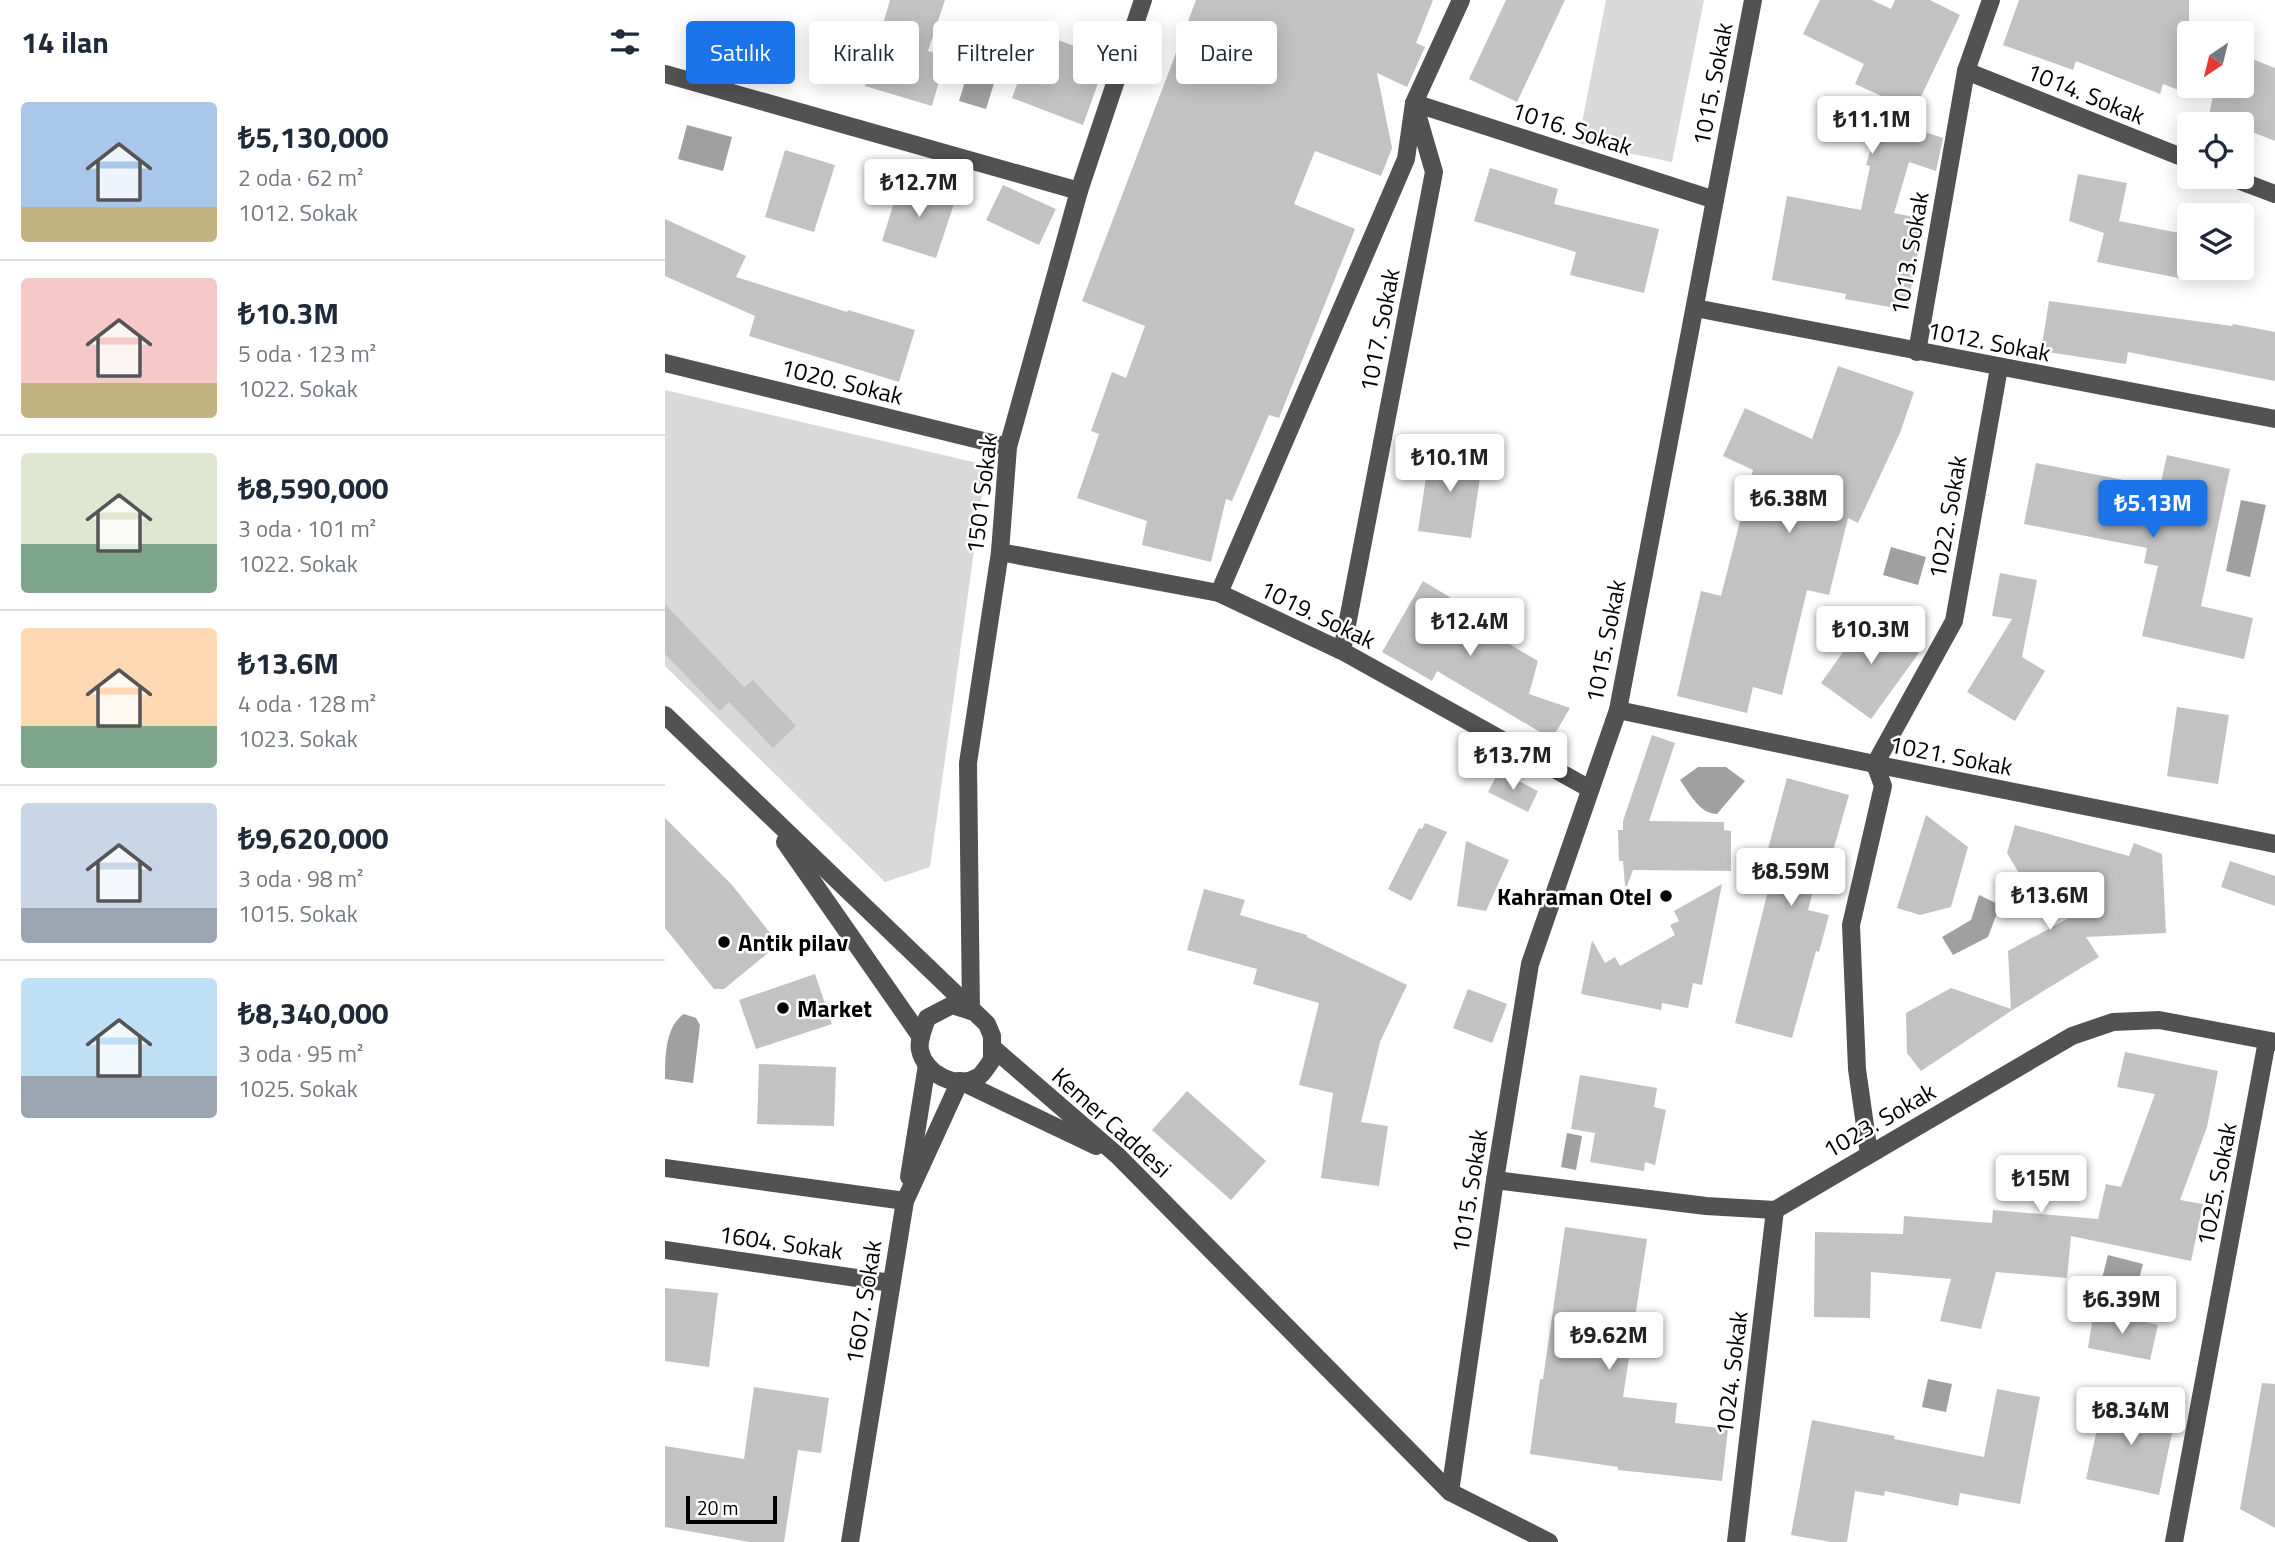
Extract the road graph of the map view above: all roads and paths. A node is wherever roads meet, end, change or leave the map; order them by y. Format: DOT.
graph roads {
  1 [pos="1143,0"];
  2 [pos="1461,0"];
  3 [pos="1752,0"];
  4 [pos="1990,0"];
  5 [pos="1966,71"];
  6 [pos="665,74"];
  7 [pos="1415,103"];
  8 [pos="2177,155"];
  9 [pos="2254,186"];
  10 [pos="1079,191"];
  11 [pos="2275,194"];
  12 [pos="1715,200"];
  13 [pos="1695,308"];
  14 [pos="1917,352"];
  15 [pos="665,363"];
  16 [pos="1999,368"];
  17 [pos="2275,419"];
  18 [pos="1008,447"];
  19 [pos="999,552"];
  20 [pos="1219,593"];
  21 [pos="1342,651"];
  22 [pos="1618,710"];
  23 [pos="665,715"];
  24 [pos="1875,764"];
  25 [pos="1591,789"];
  26 [pos="761,808"];
  27 [pos="2275,844"];
  28 [pos="971,1011"];
  29 [pos="921,1037"];
  30 [pos="2271,1042"];
  31 [pos="993,1048"];
  32 [pos="927,1065"];
  33 [pos="960,1081"];
  34 [pos="1869,1154"];
  35 [pos="1118,1156"];
  36 [pos="665,1168"];
  37 [pos="1495,1180"];
  38 [pos="905,1201"];
  39 [pos="1775,1210"];
  40 [pos="665,1250"];
  41 [pos="891,1283"];
  42 [pos="1450,1492"];
  43 [pos="850,1542"];
  44 [pos="1549,1542"];
  45 [pos="1735,1542"];
  46 [pos="2174,1542"];
  1 -- 10 [label="street, 1501 Sokak"];
  2 -- 7 [label="street, 1017. Sokak"];
  3 -- 12 [label="street, 1015. Sokak"];
  4 -- 5 [label="street, 1013. Sokak"];
  5 -- 8 [label="street, 1014. Sokak"];
  5 -- 14 [label="street, 1013. Sokak"];
  6 -- 10 [label="street"];
  7 -- 12 [label="street, 1016. Sokak"];
  7 -- 20 [label="street, 1017. Sokak"];
  7 -- 21 [label="street, 1017. Sokak"];
  9 -- 11 [label="street"];
  10 -- 18 [label="street, 1501 Sokak"];
  12 -- 13 [label="street, 1015. Sokak"];
  13 -- 14 [label="street, 1012. Sokak"];
  13 -- 22 [label="street, 1015. Sokak"];
  14 -- 16 [label="street, 1012. Sokak"];
  15 -- 18 [label="street, 1020. Sokak"];
  16 -- 17 [label="street, 1012. Sokak"];
  16 -- 24 [label="street, 1022. Sokak"];
  18 -- 19 [label="street, 1501 Sokak"];
  19 -- 20 [label="street, 1019. Sokak"];
  19 -- 28 [label="street, 1501 Sokak"];
  20 -- 21 [label="street, 1019. Sokak"];
  21 -- 25 [label="street, 1019. Sokak"];
  22 -- 24 [label="street, 1021. Sokak"];
  22 -- 25 [label="street, 1015. Sokak"];
  23 -- 26 [label="street, Kemer Caddesi"];
  24 -- 27 [label="street, 1021. Sokak"];
  24 -- 34 [label="street"];
  25 -- 37 [label="street, 1015. Sokak"];
  26 -- 28 [label="street, Kemer Caddesi"];
  26 -- 29 [label="street"];
  28 -- 29 [label="street"];
  28 -- 31 [label="street, Kemer Caddesi"];
  29 -- 32 [label="street"];
  30 -- 34 [label="street, 1023. Sokak"];
  30 -- 46 [label="street, 1025. Sokak"];
  31 -- 33 [label="street"];
  31 -- 35 [label="street, Kemer Caddesi"];
  32 -- 33 [label="street"];
  32 -- 38 [label="street"];
  33 -- 35 [label="street"];
  33 -- 38 [label="street, 1607. Sokak"];
  34 -- 39 [label="street, 1023. Sokak"];
  35 -- 42 [label="street, Kemer Caddesi"];
  36 -- 38 [label="street"];
  37 -- 39 [label="street"];
  37 -- 42 [label="street, 1015. Sokak"];
  38 -- 41 [label="street, 1607. Sokak"];
  39 -- 45 [label="street, 1024. Sokak"];
  40 -- 41 [label="street, 1604. Sokak"];
  41 -- 43 [label="street, 1607. Sokak"];
  42 -- 44 [label="street, Kemer Caddesi"];
}
